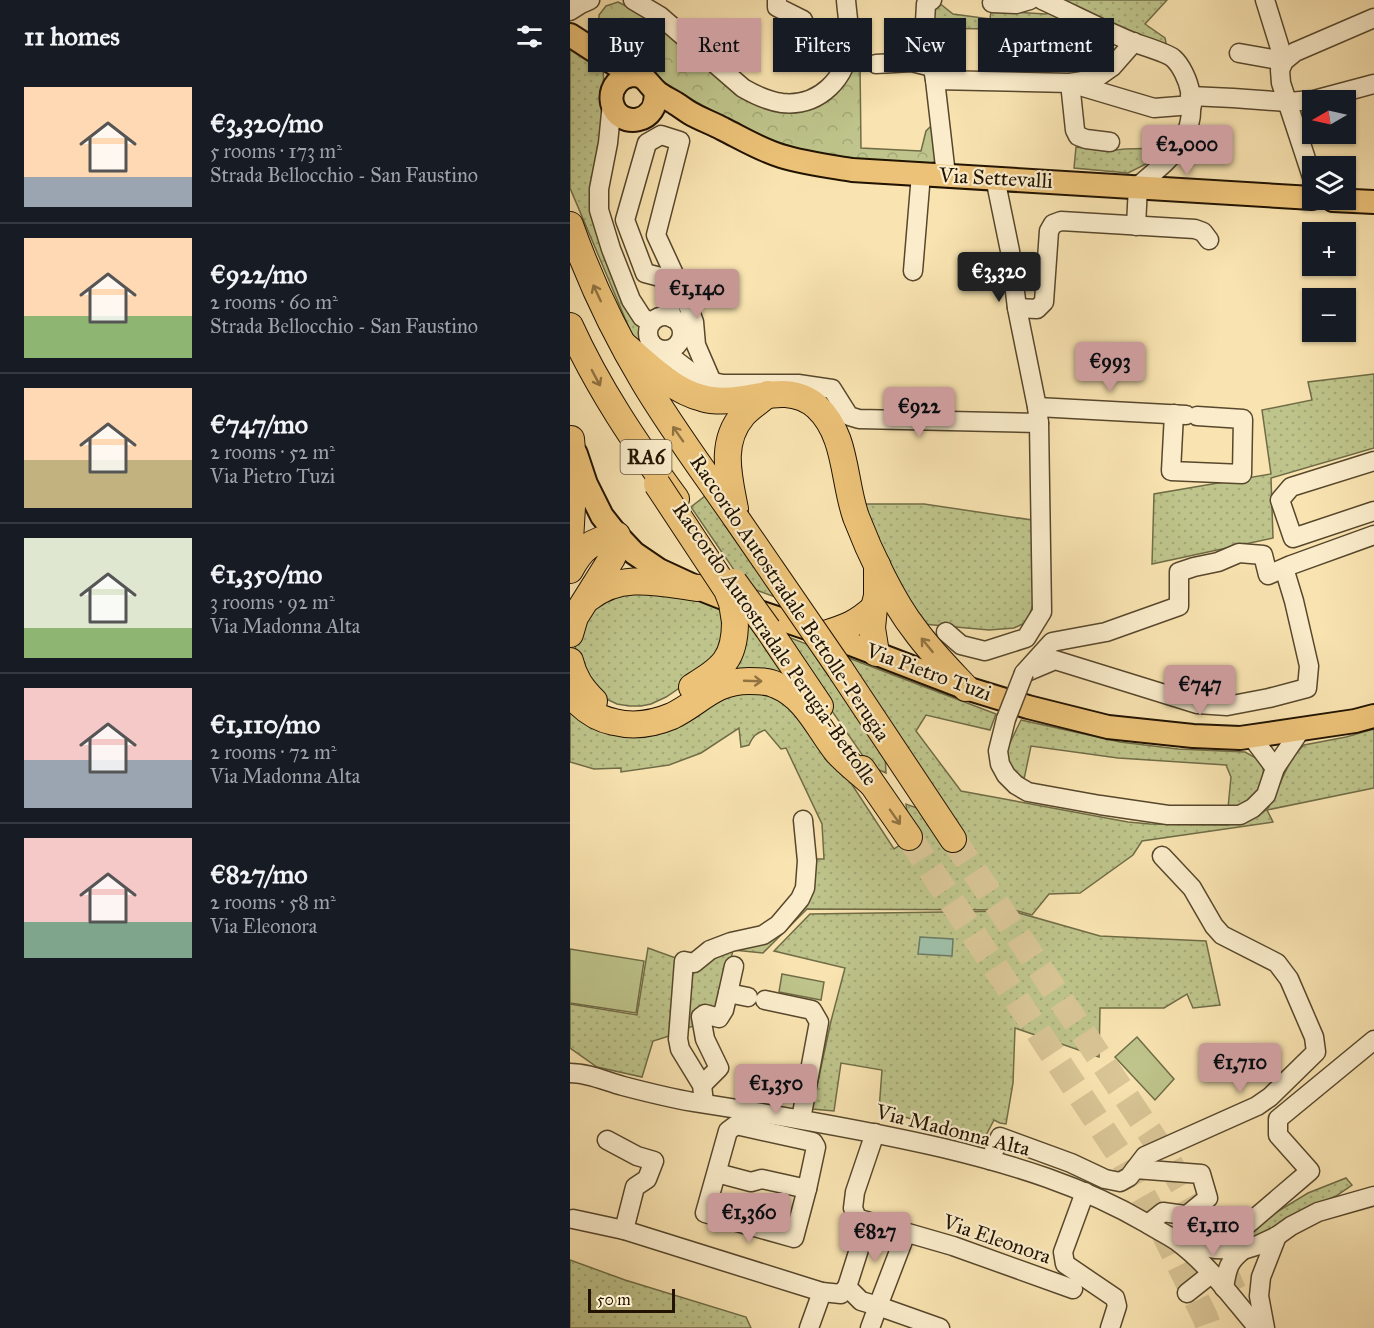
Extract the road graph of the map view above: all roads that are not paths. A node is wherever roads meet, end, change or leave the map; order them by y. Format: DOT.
graph roads {
  1 [pos="590,0"];
  2 [pos="633,0"];
  3 [pos="777,0"];
  4 [pos="846,0"];
  5 [pos="932,0"];
  6 [pos="1030,0"];
  7 [pos="1042,0"];
  8 [pos="1265,0"];
  9 [pos="992,3"];
  10 [pos="570,11"];
  11 [pos="799,18"];
  12 [pos="1374,18"];
  13 [pos="570,35"];
  14 [pos="1134,42"];
  15 [pos="1239,53"];
  16 [pos="1284,61"];
  17 [pos="876,64"];
  18 [pos="933,74"];
  19 [pos="1070,83"];
  20 [pos="1374,84"];
  21 [pos="618,88"];
  22 [pos="1191,100"];
  23 [pos="1287,102"];
  24 [pos="647,107"];
  25 [pos="1110,142"];
  26 [pos="608,143"];
  27 [pos="1305,156"];
  28 [pos="1172,158"];
  29 [pos="921,174"];
  30 [pos="946,175"];
  31 [pos="995,178"];
  32 [pos="1132,186"];
  33 [pos="1167,188"];
  34 [pos="1302,197"];
  35 [pos="1356,201"];
  36 [pos="1374,202"];
  37 [pos="570,225"];
  38 [pos="1130,225"];
  39 [pos="1209,240"];
  40 [pos="913,271"];
  41 [pos="1017,308"];
  42 [pos="672,318"];
  43 [pos="651,323"];
  44 [pos="570,326"];
  45 [pos="681,339"];
  46 [pos="624,345"];
  47 [pos="662,350"];
  48 [pos="690,370"];
  49 [pos="712,382"];
  50 [pos="768,394"];
  51 [pos="1174,414"];
  52 [pos="1038,415"];
  53 [pos="570,437"];
  54 [pos="633,438"];
  55 [pos="1374,453"];
  56 [pos="1374,461"];
  57 [pos="1280,500"];
  58 [pos="1374,511"];
  59 [pos="736,518"];
  60 [pos="1374,535"];
  61 [pos="617,536"];
  62 [pos="570,541"];
  63 [pos="570,570"];
  64 [pos="1276,571"];
  65 [pos="698,588"];
  66 [pos="586,600"];
  67 [pos="885,604"];
  68 [pos="946,632"];
  69 [pos="570,634"];
  70 [pos="825,634"];
  71 [pos="876,653"];
  72 [pos="570,661"];
  73 [pos="1024,674"];
  74 [pos="966,688"];
  75 [pos="570,692"];
  76 [pos="1374,716"];
  77 [pos="1302,728"];
  78 [pos="1251,736"];
  79 [pos="1275,768"];
  80 [pos="871,783"];
  81 [pos="803,820"];
  82 [pos="909,837"];
  83 [pos="953,839"];
  84 [pos="1162,856"];
  85 [pos="734,966"];
  86 [pos="728,993"];
  87 [pos="1374,1040"];
  88 [pos="1374,1049"];
  89 [pos="1374,1060"];
  90 [pos="573,1070"];
  91 [pos="703,1094"];
  92 [pos="789,1123"];
  93 [pos="875,1133"];
  94 [pos="607,1140"];
  95 [pos="990,1160"];
  96 [pos="1135,1169"];
  97 [pos="717,1173"];
  98 [pos="807,1189"];
  99 [pos="1373,1191"];
  100 [pos="1085,1192"];
  101 [pos="1186,1215"];
  102 [pos="856,1218"];
  103 [pos="573,1219"];
  104 [pos="1148,1224"];
  105 [pos="624,1230"];
  106 [pos="906,1233"];
  107 [pos="1277,1236"];
  108 [pos="1177,1242"];
  109 [pos="1243,1250"];
  110 [pos="1212,1274"];
  111 [pos="853,1276"];
  112 [pos="1261,1277"];
  113 [pos="1224,1288"];
  114 [pos="1073,1289"];
  115 [pos="822,1292"];
  116 [pos="1187,1293"];
  117 [pos="878,1306"];
  118 [pos="809,1328"];
  119 [pos="870,1328"];
  120 [pos="939,1328"];
  121 [pos="1110,1328"];
  122 [pos="1258,1328"];
  123 [pos="1265,1328"];
  1 -- 10 [label="street"];
  2 -- 4 [label="street"];
  3 -- 11 [label="street"];
  5 -- 18 [label="street"];
  6 -- 9 [label="street"];
  7 -- 14 [label="street"];
  8 -- 16 [label="street"];
  12 -- 16 [label="street"];
  13 -- 21 [label="main road, Via Settevalli"];
  14 -- 19 [label="street"];
  14 -- 22 [label="street"];
  15 -- 16 [label="street"];
  16 -- 23 [label="street"];
  17 -- 18 [label="street"];
  18 -- 19 [label="street"];
  18 -- 30 [label="street"];
  19 -- 22 [label="street"];
  19 -- 25 [label="street"];
  20 -- 23 [label="street"];
  21 -- 24 [label="main road, Via Settevalli"];
  21 -- 24 [label="main road, Via Settevalli"];
  21 -- 26 [label="street"];
  22 -- 23 [label="street"];
  22 -- 28 [label="street"];
  23 -- 27 [label="street"];
  24 -- 26 [label="street"];
  24 -- 29 [label="main road, Via Settevalli"];
  26 -- 43 [label="street"];
  28 -- 32 [label="street"];
  28 -- 33 [label="street"];
  29 -- 30 [label="main road, Via Settevalli"];
  29 -- 40 [label="street"];
  30 -- 31 [label="main road, Via Settevalli"];
  31 -- 32 [label="main road, Via Settevalli"];
  31 -- 41 [label="street"];
  32 -- 33 [label="main road, Via Settevalli"];
  32 -- 38 [label="street"];
  33 -- 34 [label="main road, Via Settevalli"];
  35 -- 36 [label="main road"];
  46 -- 37 [label="highway, Raccordo Autostradale Bettolle-Perugia / RA6, one-way"];
  38 -- 39 [label="street"];
  38 -- 41 [label="street"];
  41 -- 52 [label="street"];
  42 -- 43 [label="street"];
  42 -- 45 [label="street"];
  42 -- 49 [label="street"];
  43 -- 47 [label="street"];
  44 -- 54 [label="highway, Raccordo Autostradale Perugia-Bettolle / RA6, one-way"];
  45 -- 47 [label="street"];
  45 -- 48 [label="street"];
  46 -- 50 [label="highway"];
  59 -- 46 [label="highway, Raccordo Autostradale Bettolle-Perugia / RA6, one-way"];
  47 -- 48 [label="street"];
  48 -- 49 [label="street"];
  49 -- 52 [label="street"];
  50 -- 59 [label="highway"];
  50 -- 67 [label="highway"];
  51 -- 51 [label="street"];
  51 -- 52 [label="street"];
  52 -- 68 [label="street"];
  53 -- 61 [label="main road, Via Pietro Tuzi"];
  53 -- 62 [label="highway"];
  54 -- 72 [label="highway, bridge"];
  54 -- 80 [label="highway, Raccordo Autostradale Perugia-Bettolle / RA6, bridge"];
  55 -- 57 [label="street"];
  56 -- 57 [label="street"];
  57 -- 58 [label="street"];
  59 -- 83 [label="highway, Raccordo Autostradale Bettolle-Perugia / RA6, bridge"];
  60 -- 64 [label="street"];
  61 -- 63 [label="highway"];
  61 -- 65 [label="main road, Via Pietro Tuzi"];
  61 -- 66 [label="highway"];
  64 -- 73 [label="street"];
  64 -- 73 [label="street"];
  65 -- 66 [label="highway"];
  65 -- 70 [label="main road, Via Pietro Tuzi"];
  66 -- 69 [label="highway"];
  67 -- 70 [label="highway"];
  67 -- 71 [label="highway"];
  74 -- 67 [label="highway, one-way"];
  70 -- 71 [label="main road, Via Pietro Tuzi"];
  71 -- 74 [label="main road, Via Pietro Tuzi"];
  73 -- 79 [label="street, bridge"];
  74 -- 78 [label="main road, Via Pietro Tuzi"];
  75 -- 80 [label="highway, one-way"];
  76 -- 77 [label="main road, Via Pietro Tuzi"];
  77 -- 78 [label="main road, Via Pietro Tuzi"];
  77 -- 79 [label="street"];
  78 -- 79 [label="street"];
  80 -- 82 [label="highway, Raccordo Autostradale Perugia-Bettolle / RA6, one-way"];
  81 -- 91 [label="street"];
  84 -- 96 [label="street"];
  85 -- 86 [label="street"];
  86 -- 91 [label="street"];
  86 -- 92 [label="street"];
  87 -- 101 [label="street"];
  88 -- 89 [label="street"];
  90 -- 91 [label="street, Via Madonna Alta"];
  91 -- 92 [label="street, Via Madonna Alta"];
  92 -- 93 [label="street, Via Madonna Alta"];
  92 -- 97 [label="street"];
  92 -- 98 [label="street"];
  93 -- 95 [label="street, Via Madonna Alta"];
  93 -- 102 [label="street"];
  94 -- 105 [label="street"];
  95 -- 96 [label="street"];
  95 -- 100 [label="street, Via Madonna Alta"];
  96 -- 101 [label="street"];
  97 -- 98 [label="street"];
  97 -- 98 [label="street"];
  99 -- 107 [label="street, Via Madonna Alta"];
  100 -- 104 [label="street, Via Madonna Alta"];
  100 -- 121 [label="street"];
  101 -- 104 [label="street"];
  102 -- 106 [label="street, Via Eleonora"];
  102 -- 111 [label="street"];
  103 -- 105 [label="street"];
  104 -- 108 [label="street, Via Madonna Alta"];
  105 -- 115 [label="street"];
  106 -- 114 [label="street, Via Eleonora"];
  106 -- 117 [label="street"];
  107 -- 109 [label="street, Via Madonna Alta"];
  107 -- 112 [label="street"];
  108 -- 109 [label="street, Via Madonna Alta"];
  108 -- 110 [label="street, Via Madonna Alta"];
  109 -- 113 [label="street"];
  110 -- 113 [label="street, Via Madonna Alta"];
  110 -- 116 [label="street"];
  111 -- 115 [label="street"];
  111 -- 117 [label="street"];
  112 -- 113 [label="street"];
  112 -- 123 [label="street"];
  113 -- 122 [label="street, Via Madonna Alta"];
  115 -- 118 [label="street"];
  117 -- 119 [label="street"];
  117 -- 120 [label="street"];
}
